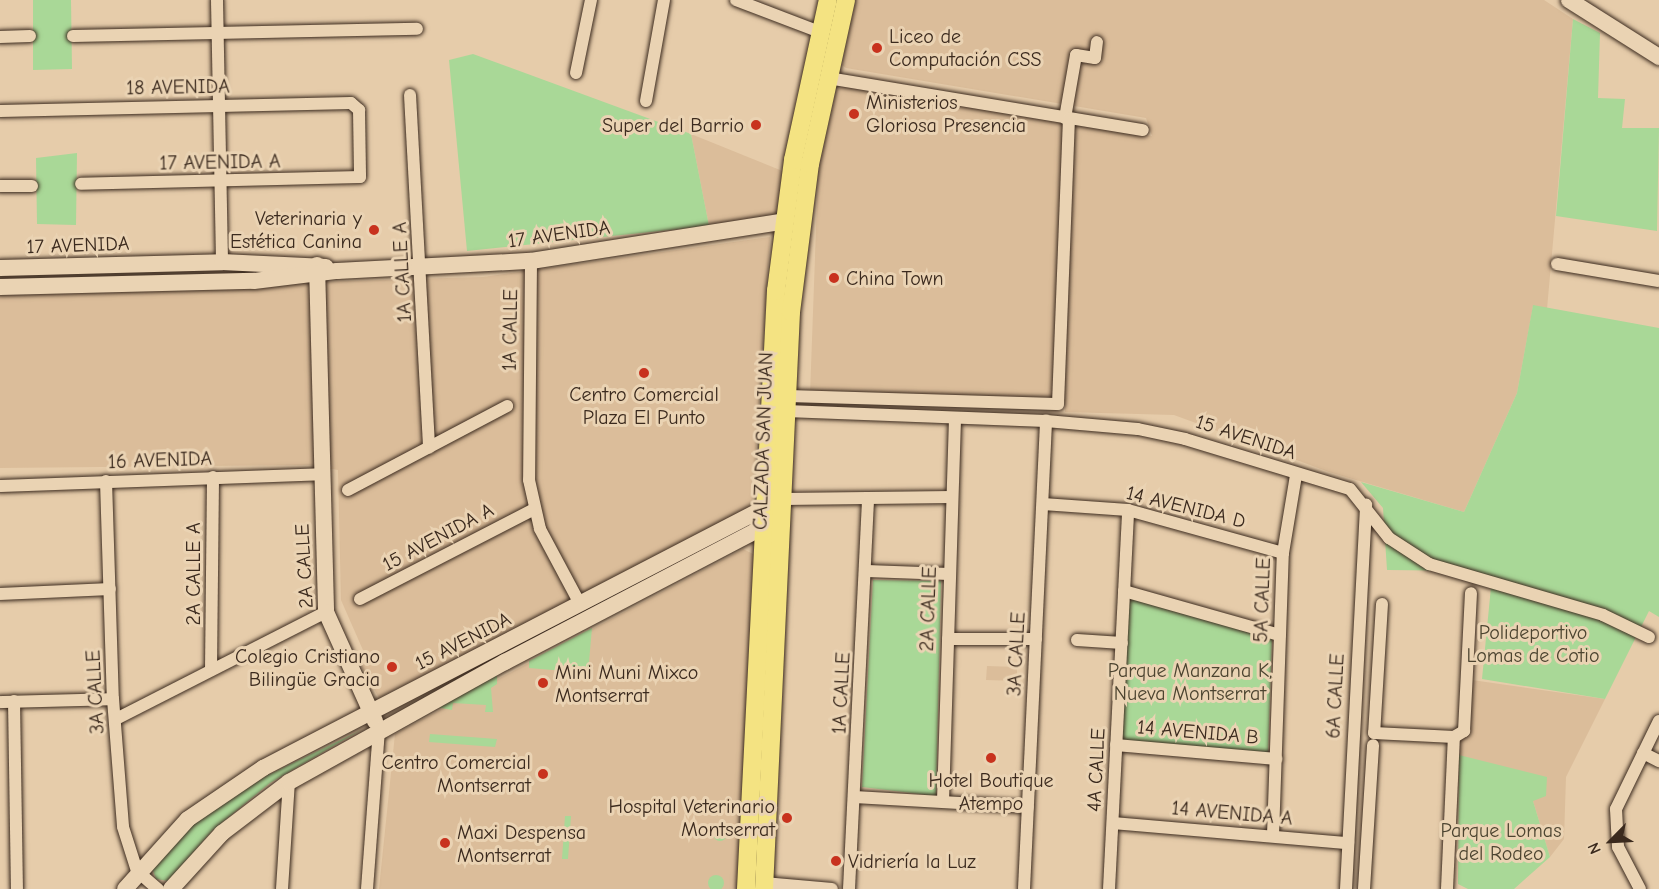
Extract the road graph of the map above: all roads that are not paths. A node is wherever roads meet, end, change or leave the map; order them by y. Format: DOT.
graph roads {
  1 [pos="217,0"];
  2 [pos="591,0"];
  3 [pos="664,0"];
  4 [pos="735,0"];
  5 [pos="828,0"];
  6 [pos="846,0"];
  7 [pos="1569,0"];
  8 [pos="417,29"];
  9 [pos="820,32"];
  10 [pos="217,33"];
  11 [pos="30,36"];
  12 [pos="73,36"];
  13 [pos="0,37"];
  14 [pos="1097,42"];
  15 [pos="1659,57"];
  16 [pos="576,74"];
  17 [pos="828,78"];
  18 [pos="411,95"];
  19 [pos="646,101"];
  20 [pos="218,106"];
  21 [pos="0,111"];
  22 [pos="1067,118"];
  23 [pos="1143,130"];
  24 [pos="360,177"];
  25 [pos="220,181"];
  26 [pos="81,184"];
  27 [pos="0,186"];
  28 [pos="32,186"];
  29 [pos="785,221"];
  30 [pos="531,261"];
  31 [pos="222,262"];
  32 [pos="1557,264"];
  33 [pos="0,268"];
  34 [pos="421,268"];
  35 [pos="317,270"];
  36 [pos="1659,281"];
  37 [pos="0,287"];
  38 [pos="786,403"];
  39 [pos="507,406"];
  40 [pos="955,418"];
  41 [pos="1046,421"];
  42 [pos="429,447"];
  43 [pos="322,474"];
  44 [pos="1296,475"];
  45 [pos="213,477"];
  46 [pos="105,481"];
  47 [pos="0,486"];
  48 [pos="348,490"];
  49 [pos="952,497"];
  50 [pos="868,498"];
  51 [pos="783,499"];
  52 [pos="1043,504"];
  53 [pos="1366,506"];
  54 [pos="534,508"];
  55 [pos="1128,510"];
  56 [pos="763,518"];
  57 [pos="782,518"];
  58 [pos="1283,553"];
  59 [pos="866,571"];
  60 [pos="950,574"];
  61 [pos="110,589"];
  62 [pos="1124,591"];
  63 [pos="1471,593"];
  64 [pos="0,594"];
  65 [pos="360,599"];
  66 [pos="580,604"];
  67 [pos="1382,604"];
  68 [pos="326,612"];
  69 [pos="1280,635"];
  70 [pos="1649,637"];
  71 [pos="948,639"];
  72 [pos="1036,639"];
  73 [pos="1077,640"];
  74 [pos="1122,643"];
  75 [pos="212,670"];
  76 [pos="362,691"];
  77 [pos="113,699"];
  78 [pos="14,701"];
  79 [pos="0,702"];
  80 [pos="371,712"];
  81 [pos="116,719"];
  82 [pos="1659,721"];
  83 [pos="344,727"];
  84 [pos="379,730"];
  85 [pos="1454,737"];
  86 [pos="1374,739"];
  87 [pos="1116,744"];
  88 [pos="1643,753"];
  89 [pos="1276,759"];
  90 [pos="1659,761"];
  91 [pos="289,782"];
  92 [pos="856,797"];
  93 [pos="943,801"];
  94 [pos="1028,807"];
  95 [pos="1113,823"];
  96 [pos="1273,835"];
  97 [pos="1348,843"];
  98 [pos="137,871"];
  99 [pos="764,886"];
  100 [pos="279,887"];
  101 [pos="1449,888"];
  102 [pos="17,889"];
  103 [pos="125,889"];
  104 [pos="158,889"];
  105 [pos="171,889"];
  106 [pos="367,889"];
  107 [pos="746,889"];
  108 [pos="832,889"];
  109 [pos="849,889"];
  110 [pos="1024,889"];
  111 [pos="1109,889"];
  112 [pos="1346,889"];
  113 [pos="1364,889"];
  114 [pos="1640,889"];
  1 -- 10 [label="street"];
  2 -- 16 [label="street"];
  3 -- 19 [label="street"];
  4 -- 9 [label="street"];
  5 -- 9 [label="main road, CALZADA SAN JUAN"];
  6 -- 17 [label="main road, CALZADA SAN JUAN"];
  7 -- 15 [label="main road"];
  8 -- 10 [label="street"];
  9 -- 29 [label="main road, CALZADA SAN JUAN"];
  10 -- 12 [label="street"];
  10 -- 20 [label="street"];
  11 -- 13 [label="street"];
  14 -- 22 [label="street"];
  17 -- 22 [label="street"];
  17 -- 38 [label="main road, CALZADA SAN JUAN"];
  18 -- 34 [label="street, 1A CALLE A"];
  20 -- 21 [label="street, 18 AVENIDA"];
  20 -- 24 [label="street, 18 AVENIDA"];
  20 -- 25 [label="street"];
  22 -- 23 [label="street"];
  22 -- 38 [label="street"];
  24 -- 25 [label="street, 17 AVENIDA A"];
  25 -- 26 [label="street, 17 AVENIDA A"];
  25 -- 31 [label="street"];
  27 -- 28 [label="street"];
  29 -- 30 [label="main road, 17 AVENIDA"];
  29 -- 56 [label="main road, CALZADA SAN JUAN"];
  30 -- 34 [label="main road, 17 AVENIDA"];
  30 -- 54 [label="street, 1A CALLE"];
  31 -- 33 [label="main road, 17 AVENIDA"];
  31 -- 35 [label="main road, 17 AVENIDA"];
  32 -- 36 [label="street"];
  34 -- 35 [label="main road, 17 AVENIDA"];
  34 -- 42 [label="street, 1A CALLE A"];
  35 -- 37 [label="main road, 17 AVENIDA"];
  35 -- 43 [label="main road, 2A CALLE"];
  38 -- 40 [label="street, 15 AVENIDA"];
  38 -- 51 [label="main road, CALZADA SAN JUAN"];
  39 -- 42 [label="street"];
  40 -- 41 [label="street, 15 AVENIDA"];
  40 -- 49 [label="street, 2A CALLE"];
  41 -- 44 [label="street, 15 AVENIDA"];
  41 -- 52 [label="street, 3A CALLE"];
  42 -- 48 [label="street"];
  43 -- 45 [label="street, 16 AVENIDA"];
  43 -- 68 [label="main road, 2A CALLE"];
  44 -- 53 [label="street, 15 AVENIDA"];
  44 -- 58 [label="street, 5A CALLE"];
  45 -- 46 [label="street, 16 AVENIDA"];
  45 -- 75 [label="street, 2A CALLE A"];
  46 -- 47 [label="street, 16 AVENIDA"];
  46 -- 61 [label="street, 3A CALLE"];
  49 -- 50 [label="street"];
  49 -- 60 [label="street, 2A CALLE"];
  50 -- 51 [label="street"];
  50 -- 59 [label="street, 1A CALLE"];
  51 -- 56 [label="main road, 15 AVENIDA"];
  51 -- 57 [label="main road, CALZADA SAN JUAN"];
  52 -- 55 [label="street, 14 AVENIDA D"];
  52 -- 72 [label="street, 3A CALLE"];
  53 -- 70 [label="street, 15 AVENIDA"];
  53 -- 97 [label="street, 6A CALLE"];
  54 -- 65 [label="street, 15 AVENIDA A"];
  54 -- 66 [label="street, 1A CALLE"];
  55 -- 58 [label="street, 14 AVENIDA D"];
  55 -- 62 [label="street, 4A CALLE"];
  56 -- 57 [label="main road, 15 AVENIDA"];
  56 -- 66 [label="main road, 15 AVENIDA"];
  56 -- 84 [label="main road, 15 AVENIDA"];
  56 -- 107 [label="main road, CALZADA SAN JUAN"];
  57 -- 99 [label="main road, CALZADA SAN JUAN"];
  58 -- 69 [label="street, 5A CALLE"];
  59 -- 60 [label="street"];
  59 -- 92 [label="street, 1A CALLE"];
  60 -- 71 [label="street, 2A CALLE"];
  61 -- 64 [label="street"];
  61 -- 77 [label="street, 3A CALLE"];
  62 -- 69 [label="street"];
  62 -- 74 [label="street, 4A CALLE"];
  63 -- 85 [label="street"];
  66 -- 80 [label="main road, 15 AVENIDA"];
  67 -- 86 [label="street, 6A CALLE"];
  68 -- 75 [label="street"];
  68 -- 76 [label="main road, 2A CALLE"];
  69 -- 89 [label="street, 5A CALLE"];
  71 -- 72 [label="street"];
  71 -- 93 [label="street, 2A CALLE"];
  72 -- 94 [label="street, 3A CALLE"];
  73 -- 74 [label="street"];
  74 -- 87 [label="street, 4A CALLE"];
  75 -- 81 [label="street"];
  76 -- 80 [label="main road, 2A CALLE"];
  76 -- 83 [label="main road"];
  77 -- 78 [label="street"];
  77 -- 81 [label="street, 3A CALLE"];
  78 -- 79 [label="street"];
  78 -- 102 [label="street"];
  80 -- 83 [label="main road, 15 AVENIDA"];
  80 -- 84 [label="main road, 2A CALLE"];
  81 -- 98 [label="street, 3A CALLE"];
  82 -- 88 [label="street"];
  83 -- 98 [label="main road, 15 AVENIDA"];
  84 -- 91 [label="main road, 15 AVENIDA"];
  84 -- 106 [label="street, 2A CALLE"];
  85 -- 86 [label="street"];
  85 -- 101 [label="street"];
  86 -- 113 [label="street, 6A CALLE"];
  87 -- 89 [label="street, 14 AVENIDA B"];
  87 -- 95 [label="street, 4A CALLE"];
  88 -- 90 [label="street"];
  88 -- 114 [label="street"];
  89 -- 96 [label="street, 5A CALLE"];
  91 -- 100 [label="street"];
  91 -- 105 [label="main road, 15 AVENIDA"];
  92 -- 93 [label="street"];
  92 -- 109 [label="street, 1A CALLE"];
  93 -- 94 [label="street"];
  94 -- 110 [label="street, 3A CALLE"];
  95 -- 96 [label="street, 14 AVENIDA A"];
  95 -- 111 [label="street, 4A CALLE"];
  96 -- 97 [label="street, 14 AVENIDA A"];
  97 -- 112 [label="street, 6A CALLE"];
  98 -- 103 [label="main road, 15 AVENIDA"];
  98 -- 104 [label="street"];
  99 -- 108 [label="street"];
}
